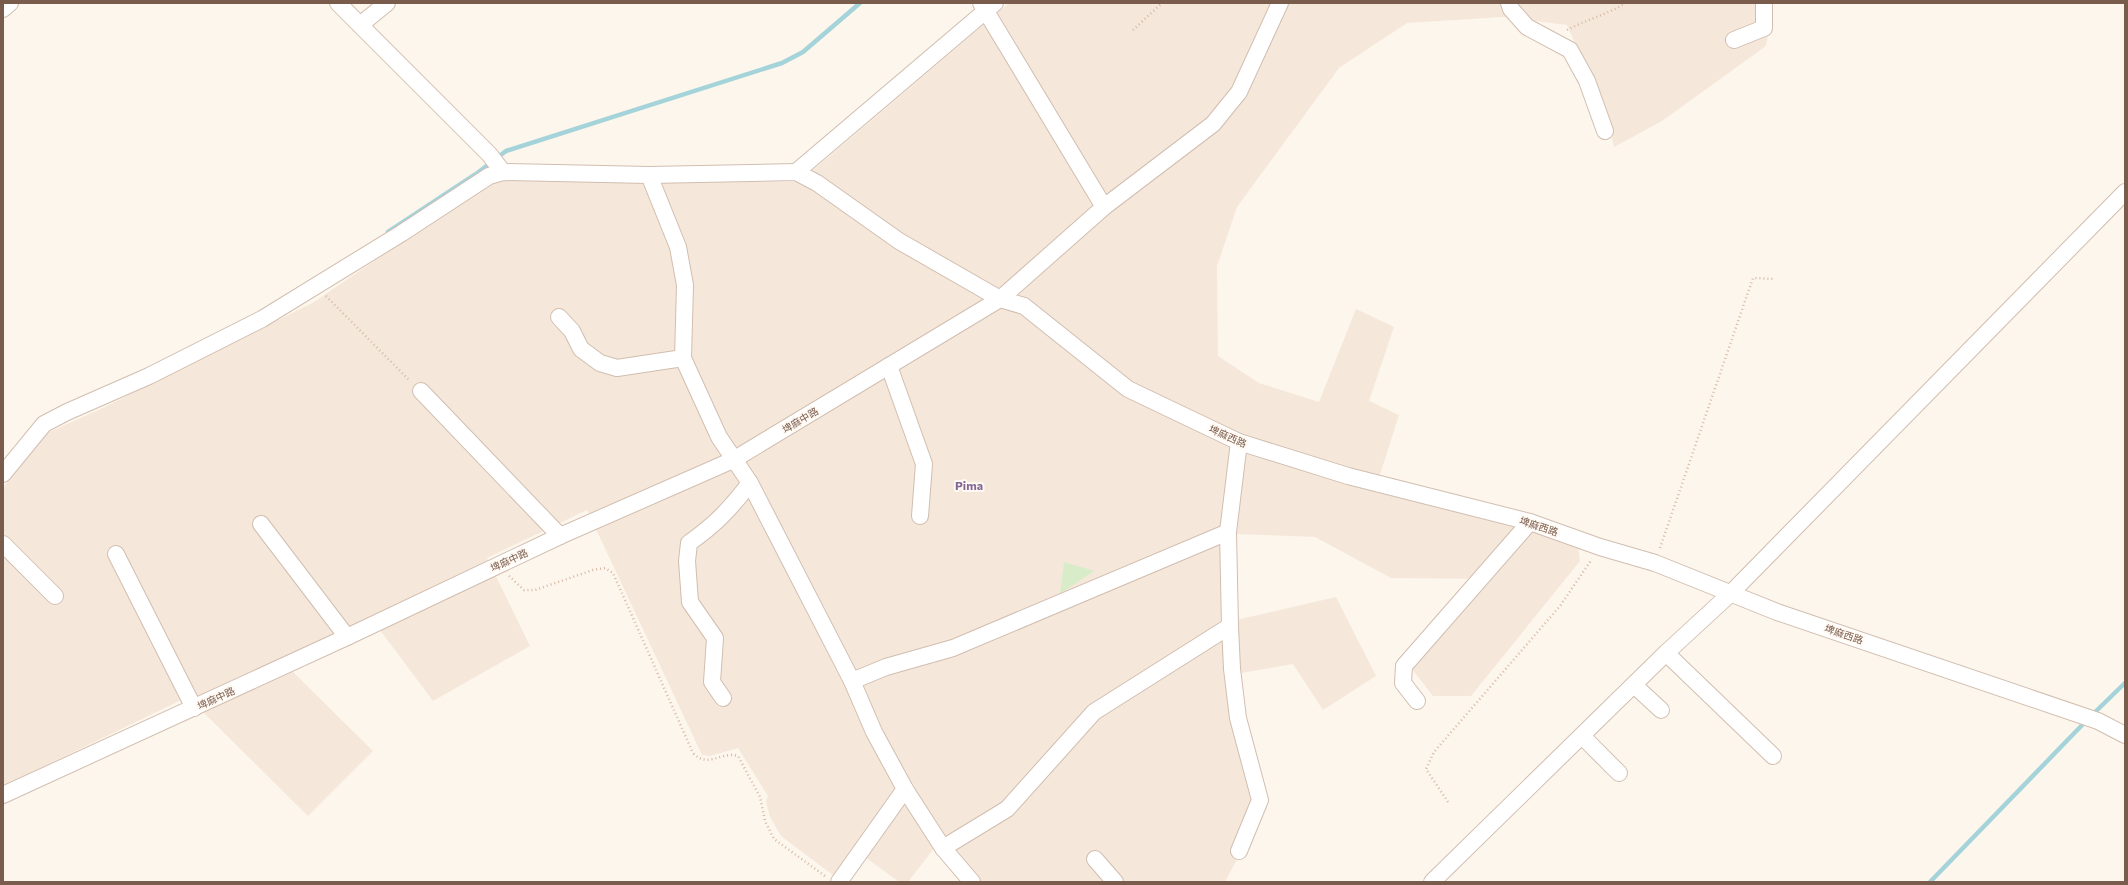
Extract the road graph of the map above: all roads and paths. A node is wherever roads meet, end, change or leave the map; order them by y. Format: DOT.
graph roads {
  1 [pos="10,3"];
  2 [pos="338,3"];
  3 [pos="387,3"];
  4 [pos="1162,3"];
  5 [pos="1280,3"];
  6 [pos="1509,3"];
  7 [pos="1626,3"];
  8 [pos="1764,3"];
  9 [pos="987,6"];
  10 [pos="3,9"];
  11 [pos="360,25"];
  12 [pos="1133,30"];
  13 [pos="1550,38"];
  14 [pos="1734,40"];
  15 [pos="1605,131"];
  16 [pos="503,172"];
  17 [pos="796,172"];
  18 [pos="649,175"];
  19 [pos="2125,192"];
  20 [pos="1104,207"];
  21 [pos="1775,279"];
  22 [pos="316,286"];
  23 [pos="1000,299"];
  24 [pos="558,317"];
  25 [pos="683,358"];
  26 [pos="889,366"];
  27 [pos="420,392"];
  28 [pos="1239,442"];
  29 [pos="733,460"];
  30 [pos="3,474"];
  31 [pos="750,483"];
  32 [pos="920,516"];
  33 [pos="1530,522"];
  34 [pos="261,524"];
  35 [pos="1228,532"];
  36 [pos="560,536"];
  37 [pos="3,544"];
  38 [pos="1600,547"];
  39 [pos="116,554"];
  40 [pos="1655,563"];
  41 [pos="500,564"];
  42 [pos="1730,594"];
  43 [pos="55,596"];
  44 [pos="1230,626"];
  45 [pos="346,637"];
  46 [pos="1666,653"];
  47 [pos="852,681"];
  48 [pos="1634,685"];
  49 [pos="723,698"];
  50 [pos="1417,701"];
  51 [pos="194,708"];
  52 [pos="1662,710"];
  53 [pos="2125,735"];
  54 [pos="1582,736"];
  55 [pos="1773,756"];
  56 [pos="1619,773"];
  57 [pos="905,789"];
  58 [pos="3,796"];
  59 [pos="1448,802"];
  60 [pos="943,848"];
  61 [pos="1239,851"];
  62 [pos="1095,859"];
  63 [pos="833,880"];
  64 [pos="972,882"];
  65 [pos="1115,882"];
  66 [pos="1432,882"];
  1 -- 10 [label="street"];
  2 -- 11 [label="street"];
  3 -- 11 [label="street"];
  4 -- 12 [label="path"];
  5 -- 20 [label="street, 埤麻中路"];
  6 -- 13 [label="street"];
  7 -- 13 [label="path"];
  8 -- 14 [label="street"];
  9 -- 17 [label="street"];
  9 -- 20 [label="street"];
  11 -- 16 [label="street"];
  13 -- 15 [label="street"];
  16 -- 18 [label="street"];
  16 -- 22 [label="street"];
  17 -- 18 [label="street"];
  17 -- 23 [label="street, 埤麻西路"];
  18 -- 25 [label="street"];
  19 -- 42 [label="street"];
  20 -- 23 [label="street, 埤麻中路"];
  21 -- 40 [label="path"];
  22 -- 27 [label="path"];
  22 -- 30 [label="street"];
  23 -- 26 [label="street, 埤麻中路"];
  23 -- 28 [label="street, 埤麻西路"];
  24 -- 25 [label="street"];
  25 -- 29 [label="street"];
  26 -- 29 [label="street, 埤麻中路"];
  26 -- 32 [label="street"];
  27 -- 36 [label="street"];
  28 -- 33 [label="street, 埤麻西路"];
  28 -- 35 [label="street"];
  29 -- 31 [label="street"];
  29 -- 36 [label="street, 埤麻中路"];
  31 -- 47 [label="street"];
  31 -- 49 [label="street"];
  33 -- 38 [label="street, 埤麻西路"];
  33 -- 50 [label="street"];
  34 -- 45 [label="street"];
  35 -- 44 [label="street"];
  35 -- 47 [label="street"];
  36 -- 41 [label="street, 埤麻中路"];
  37 -- 43 [label="street"];
  38 -- 40 [label="street, 埤麻西路"];
  38 -- 59 [label="path"];
  39 -- 51 [label="street"];
  40 -- 42 [label="street, 埤麻西路"];
  41 -- 45 [label="street, 埤麻中路"];
  41 -- 63 [label="path"];
  42 -- 46 [label="street"];
  42 -- 53 [label="street, 埤麻西路"];
  44 -- 60 [label="street"];
  44 -- 61 [label="street"];
  45 -- 51 [label="street, 埤麻中路"];
  46 -- 48 [label="street"];
  46 -- 55 [label="street"];
  47 -- 57 [label="street"];
  48 -- 52 [label="street"];
  48 -- 54 [label="street"];
  51 -- 58 [label="street, 埤麻中路"];
  54 -- 56 [label="street"];
  54 -- 66 [label="street"];
  57 -- 60 [label="street"];
  57 -- 63 [label="street"];
  60 -- 64 [label="street"];
  62 -- 65 [label="street"];
}
